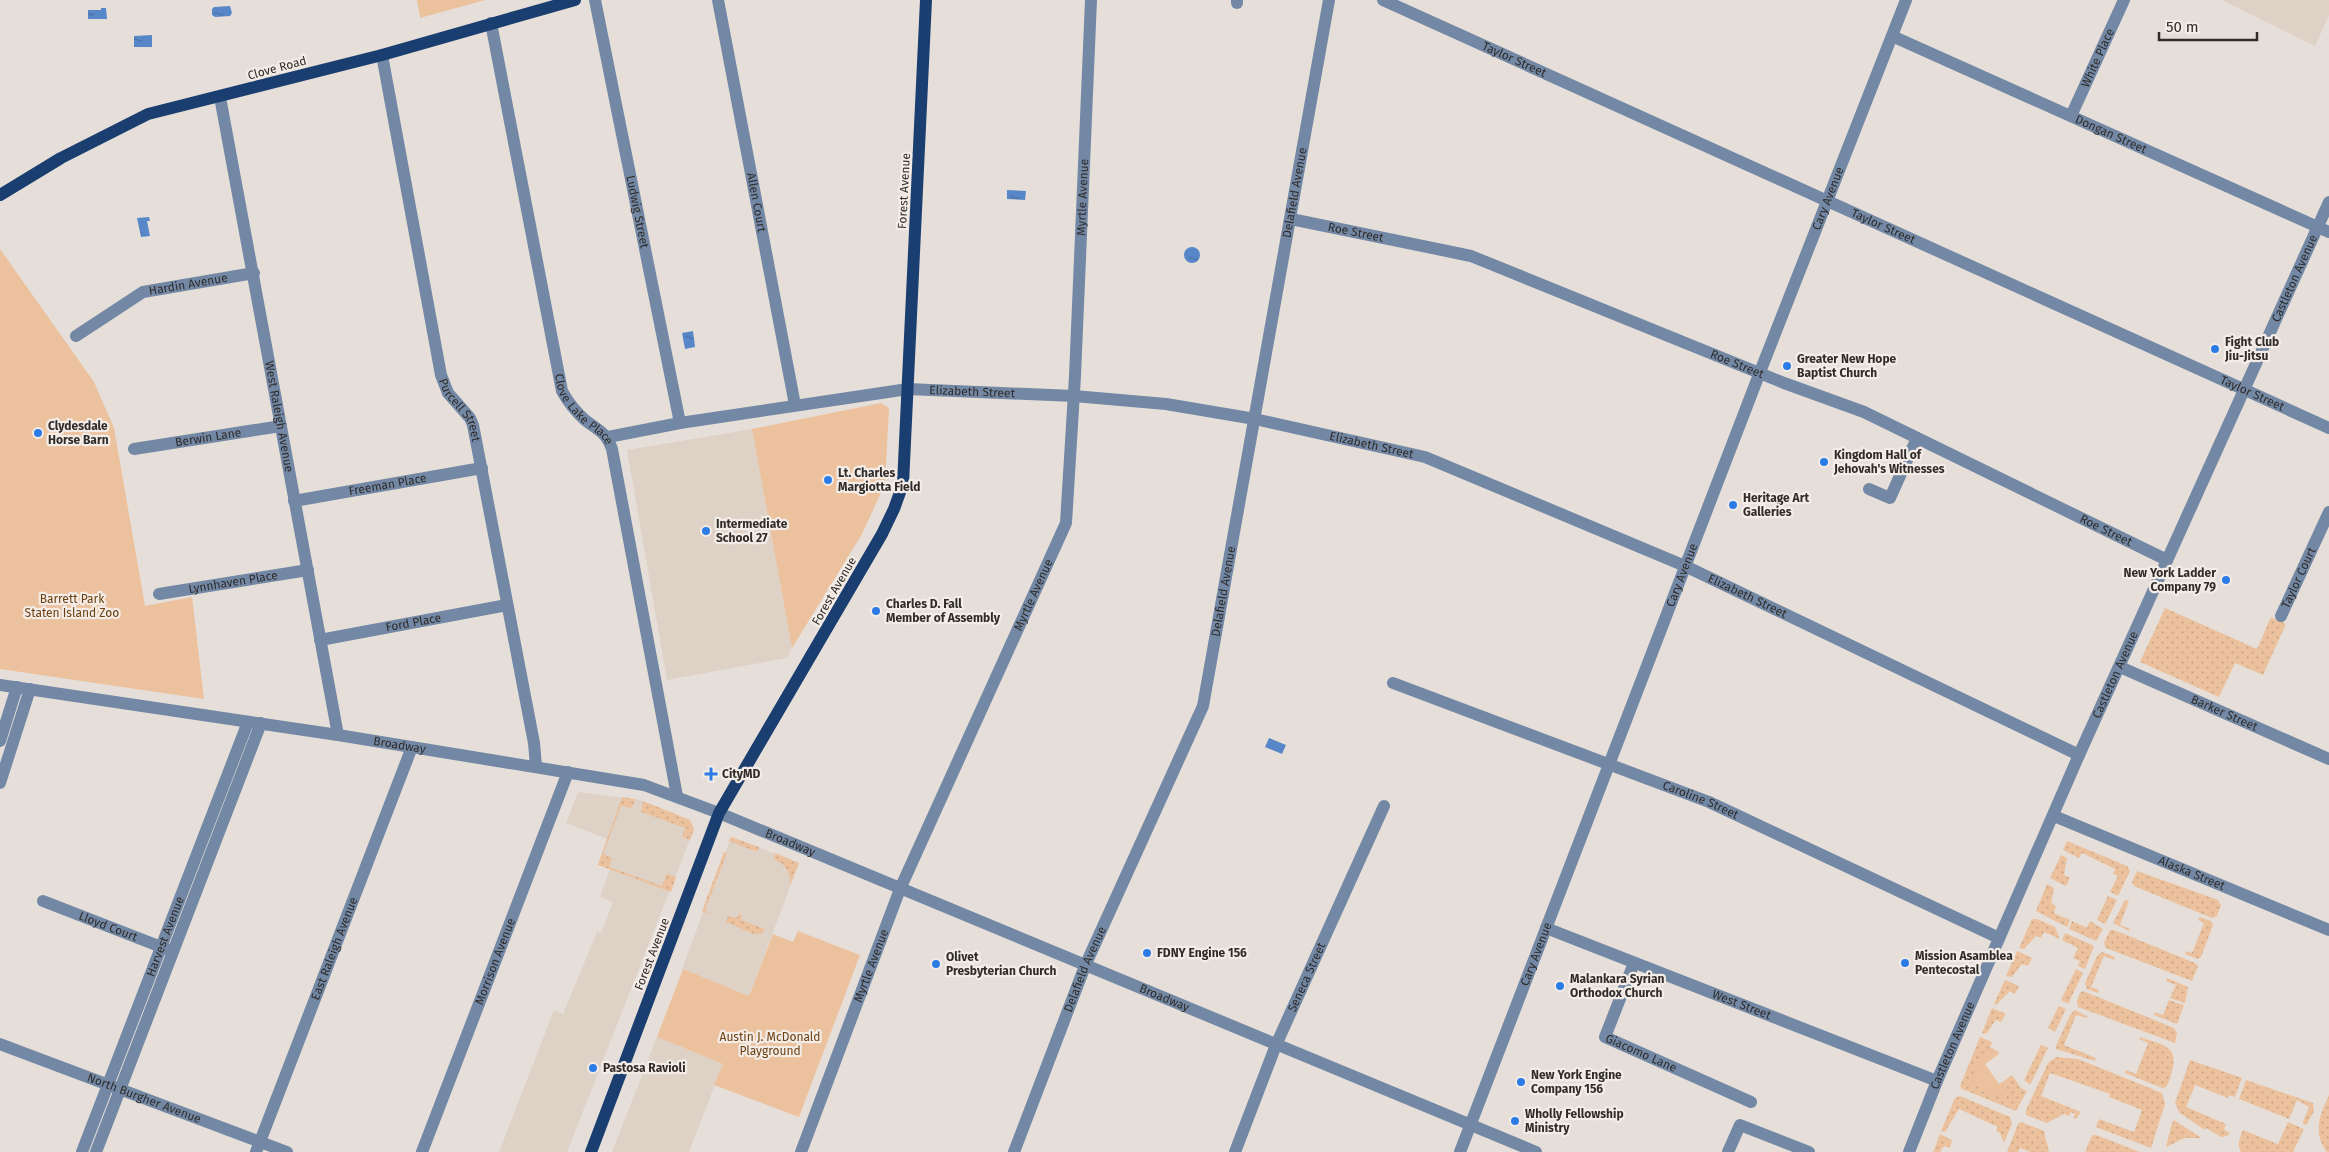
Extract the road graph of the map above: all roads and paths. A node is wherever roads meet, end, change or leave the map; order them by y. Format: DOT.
graph roads {
  1 [pos="575,0"];
  2 [pos="595,0"];
  3 [pos="718,0"];
  4 [pos="926,0"];
  5 [pos="1091,0"];
  6 [pos="1329,0"];
  7 [pos="1383,0"];
  8 [pos="1906,0"];
  9 [pos="2124,0"];
  10 [pos="491,23"];
  11 [pos="1892,36"];
  12 [pos="382,55"];
  13 [pos="220,98"];
  14 [pos="2071,116"];
  15 [pos="0,195"];
  16 [pos="1827,201"];
  17 [pos="2329,202"];
  18 [pos="1290,219"];
  19 [pos="2323,230"];
  20 [pos="254,273"];
  21 [pos="76,336"];
  22 [pos="1760,372"];
  23 [pos="908,389"];
  24 [pos="2244,390"];
  25 [pos="1074,396"];
  26 [pos="795,405"];
  27 [pos="1255,419"];
  28 [pos="680,423"];
  29 [pos="281,426"];
  30 [pos="2329,428"];
  31 [pos="608,437"];
  32 [pos="1917,438"];
  33 [pos="134,449"];
  34 [pos="482,468"];
  35 [pos="1869,489"];
  36 [pos="294,501"];
  37 [pos="2329,512"];
  38 [pos="2167,560"];
  39 [pos="1685,566"];
  40 [pos="308,570"];
  41 [pos="159,594"];
  42 [pos="507,605"];
  43 [pos="2281,616"];
  44 [pos="320,640"];
  45 [pos="2120,667"];
  46 [pos="1393,683"];
  47 [pos="0,685"];
  48 [pos="17,687"];
  49 [pos="30,689"];
  50 [pos="255,722"];
  51 [pos="338,735"];
  52 [pos="0,741"];
  53 [pos="412,747"];
  54 [pos="2079,755"];
  55 [pos="2329,759"];
  56 [pos="1609,763"];
  57 [pos="536,766"];
  58 [pos="568,772"];
  59 [pos="0,782"];
  60 [pos="677,796"];
  61 [pos="1384,806"];
  62 [pos="719,813"];
  63 [pos="2054,816"];
  64 [pos="900,889"];
  65 [pos="43,901"];
  66 [pos="1546,928"];
  67 [pos="2329,930"];
  68 [pos="1999,938"];
  69 [pos="167,949"];
  70 [pos="1634,963"];
  71 [pos="1085,966"];
  72 [pos="0,1044"];
  73 [pos="1276,1046"];
  74 [pos="1937,1080"];
  75 [pos="108,1084"];
  76 [pos="120,1089"];
  77 [pos="1751,1102"];
  78 [pos="1470,1125"];
  79 [pos="258,1147"];
  80 [pos="82,1152"];
  81 [pos="96,1152"];
  82 [pos="287,1152"];
  83 [pos="422,1152"];
  84 [pos="591,1152"];
  85 [pos="801,1152"];
  86 [pos="1014,1152"];
  87 [pos="1235,1152"];
  88 [pos="1460,1152"];
  89 [pos="1536,1152"];
  90 [pos="1728,1152"];
  91 [pos="1809,1152"];
  92 [pos="1909,1152"];
  1 -- 10 [label="main road, Clove Road"];
  2 -- 28 [label="street, Ludwig Street"];
  3 -- 26 [label="street, Allen Court"];
  4 -- 23 [label="main road, Forest Avenue"];
  5 -- 25 [label="street, Myrtle Avenue"];
  6 -- 18 [label="street, Delafield Avenue"];
  7 -- 16 [label="street, Taylor Street"];
  8 -- 11 [label="street, Cary Avenue"];
  9 -- 14 [label="street, White Place"];
  10 -- 12 [label="main road, Clove Road"];
  10 -- 31 [label="street, Clove Lake Place"];
  11 -- 14 [label="street, Dongan Street"];
  11 -- 16 [label="street, Cary Avenue"];
  12 -- 13 [label="main road, Clove Road"];
  12 -- 34 [label="street, Purcell Street"];
  13 -- 15 [label="main road, Clove Road"];
  13 -- 20 [label="street, West Raleigh Avenue"];
  14 -- 19 [label="street, Dongan Street"];
  16 -- 22 [label="street, Cary Avenue"];
  16 -- 24 [label="street, Taylor Street"];
  17 -- 19 [label="street, Castleton Avenue"];
  18 -- 22 [label="street, Roe Street"];
  18 -- 27 [label="street, Delafield Avenue"];
  19 -- 24 [label="street, Castleton Avenue"];
  20 -- 21 [label="street, Hardin Avenue"];
  20 -- 29 [label="street, West Raleigh Avenue"];
  22 -- 32 [label="street, Roe Street"];
  22 -- 39 [label="street, Cary Avenue"];
  23 -- 25 [label="street, Elizabeth Street"];
  23 -- 26 [label="street, Elizabeth Street"];
  23 -- 62 [label="main road, Forest Avenue"];
  24 -- 30 [label="street, Taylor Street"];
  24 -- 38 [label="street, Castleton Avenue"];
  25 -- 27 [label="street, Elizabeth Street"];
  25 -- 64 [label="street, Myrtle Avenue"];
  26 -- 28 [label="street, Elizabeth Street"];
  27 -- 39 [label="street, Elizabeth Street"];
  27 -- 71 [label="street, Delafield Avenue"];
  28 -- 31 [label="street, Elizabeth Street"];
  29 -- 33 [label="street, Berwin Lane"];
  29 -- 36 [label="street, West Raleigh Avenue"];
  31 -- 60 [label="street, Clove Lake Place"];
  32 -- 35 [label="street"];
  32 -- 38 [label="street, Roe Street"];
  34 -- 36 [label="street, Freeman Place"];
  34 -- 42 [label="street, Purcell Street"];
  36 -- 40 [label="street, West Raleigh Avenue"];
  37 -- 43 [label="street, Taylor Court"];
  38 -- 45 [label="street, Castleton Avenue"];
  39 -- 54 [label="street, Elizabeth Street"];
  39 -- 56 [label="street, Cary Avenue"];
  40 -- 41 [label="street, Lynnhaven Place"];
  40 -- 44 [label="street, West Raleigh Avenue"];
  42 -- 44 [label="street, Ford Place"];
  42 -- 57 [label="street, Purcell Street"];
  44 -- 51 [label="street, West Raleigh Avenue"];
  45 -- 54 [label="street, Castleton Avenue"];
  45 -- 55 [label="street, Barker Street"];
  46 -- 56 [label="street, Caroline Street"];
  47 -- 48 [label="street, Broadway"];
  48 -- 49 [label="street, Broadway"];
  48 -- 52 [label="street"];
  49 -- 50 [label="street, Broadway"];
  49 -- 59 [label="street"];
  50 -- 51 [label="street, Broadway"];
  50 -- 69 [label="street, Harvest Avenue"];
  51 -- 53 [label="street, Broadway"];
  53 -- 57 [label="street, Broadway"];
  53 -- 79 [label="street, East Raleigh Avenue"];
  54 -- 63 [label="street, Castleton Avenue"];
  56 -- 66 [label="street, Cary Avenue"];
  56 -- 68 [label="street, Caroline Street"];
  57 -- 58 [label="street, Broadway"];
  58 -- 60 [label="street, Broadway"];
  58 -- 83 [label="street, Morrison Avenue"];
  60 -- 62 [label="street, Broadway"];
  61 -- 73 [label="street, Seneca Street"];
  62 -- 64 [label="street, Broadway"];
  62 -- 84 [label="main road, Forest Avenue"];
  63 -- 67 [label="street, Alaska Street"];
  63 -- 68 [label="street, Castleton Avenue"];
  64 -- 71 [label="street, Broadway"];
  64 -- 85 [label="street, Myrtle Avenue"];
  65 -- 69 [label="street, Lloyd Court"];
  66 -- 70 [label="street, West Street"];
  66 -- 78 [label="street, Cary Avenue"];
  68 -- 74 [label="street, Castleton Avenue"];
  69 -- 75 [label="street, Harvest Avenue"];
  69 -- 76 [label="street, Harvest Avenue"];
  70 -- 74 [label="street, West Street"];
  70 -- 77 [label="street, Giacomo Lane"];
  71 -- 73 [label="street, Broadway"];
  71 -- 86 [label="street, Delafield Avenue"];
  72 -- 75 [label="street, North Burgher Avenue"];
  73 -- 78 [label="street, Broadway"];
  73 -- 87 [label="street, Seneca Street"];
  74 -- 92 [label="street, Castleton Avenue"];
  75 -- 76 [label="street, North Burgher Avenue"];
  75 -- 80 [label="street, Harvest Avenue"];
  76 -- 79 [label="street, North Burgher Avenue"];
  76 -- 81 [label="street, Harvest Avenue"];
  78 -- 88 [label="street, Cary Avenue"];
  78 -- 89 [label="street, Broadway"];
  79 -- 82 [label="street, North Burgher Avenue"];
  90 -- 91 [label="street"];
}
